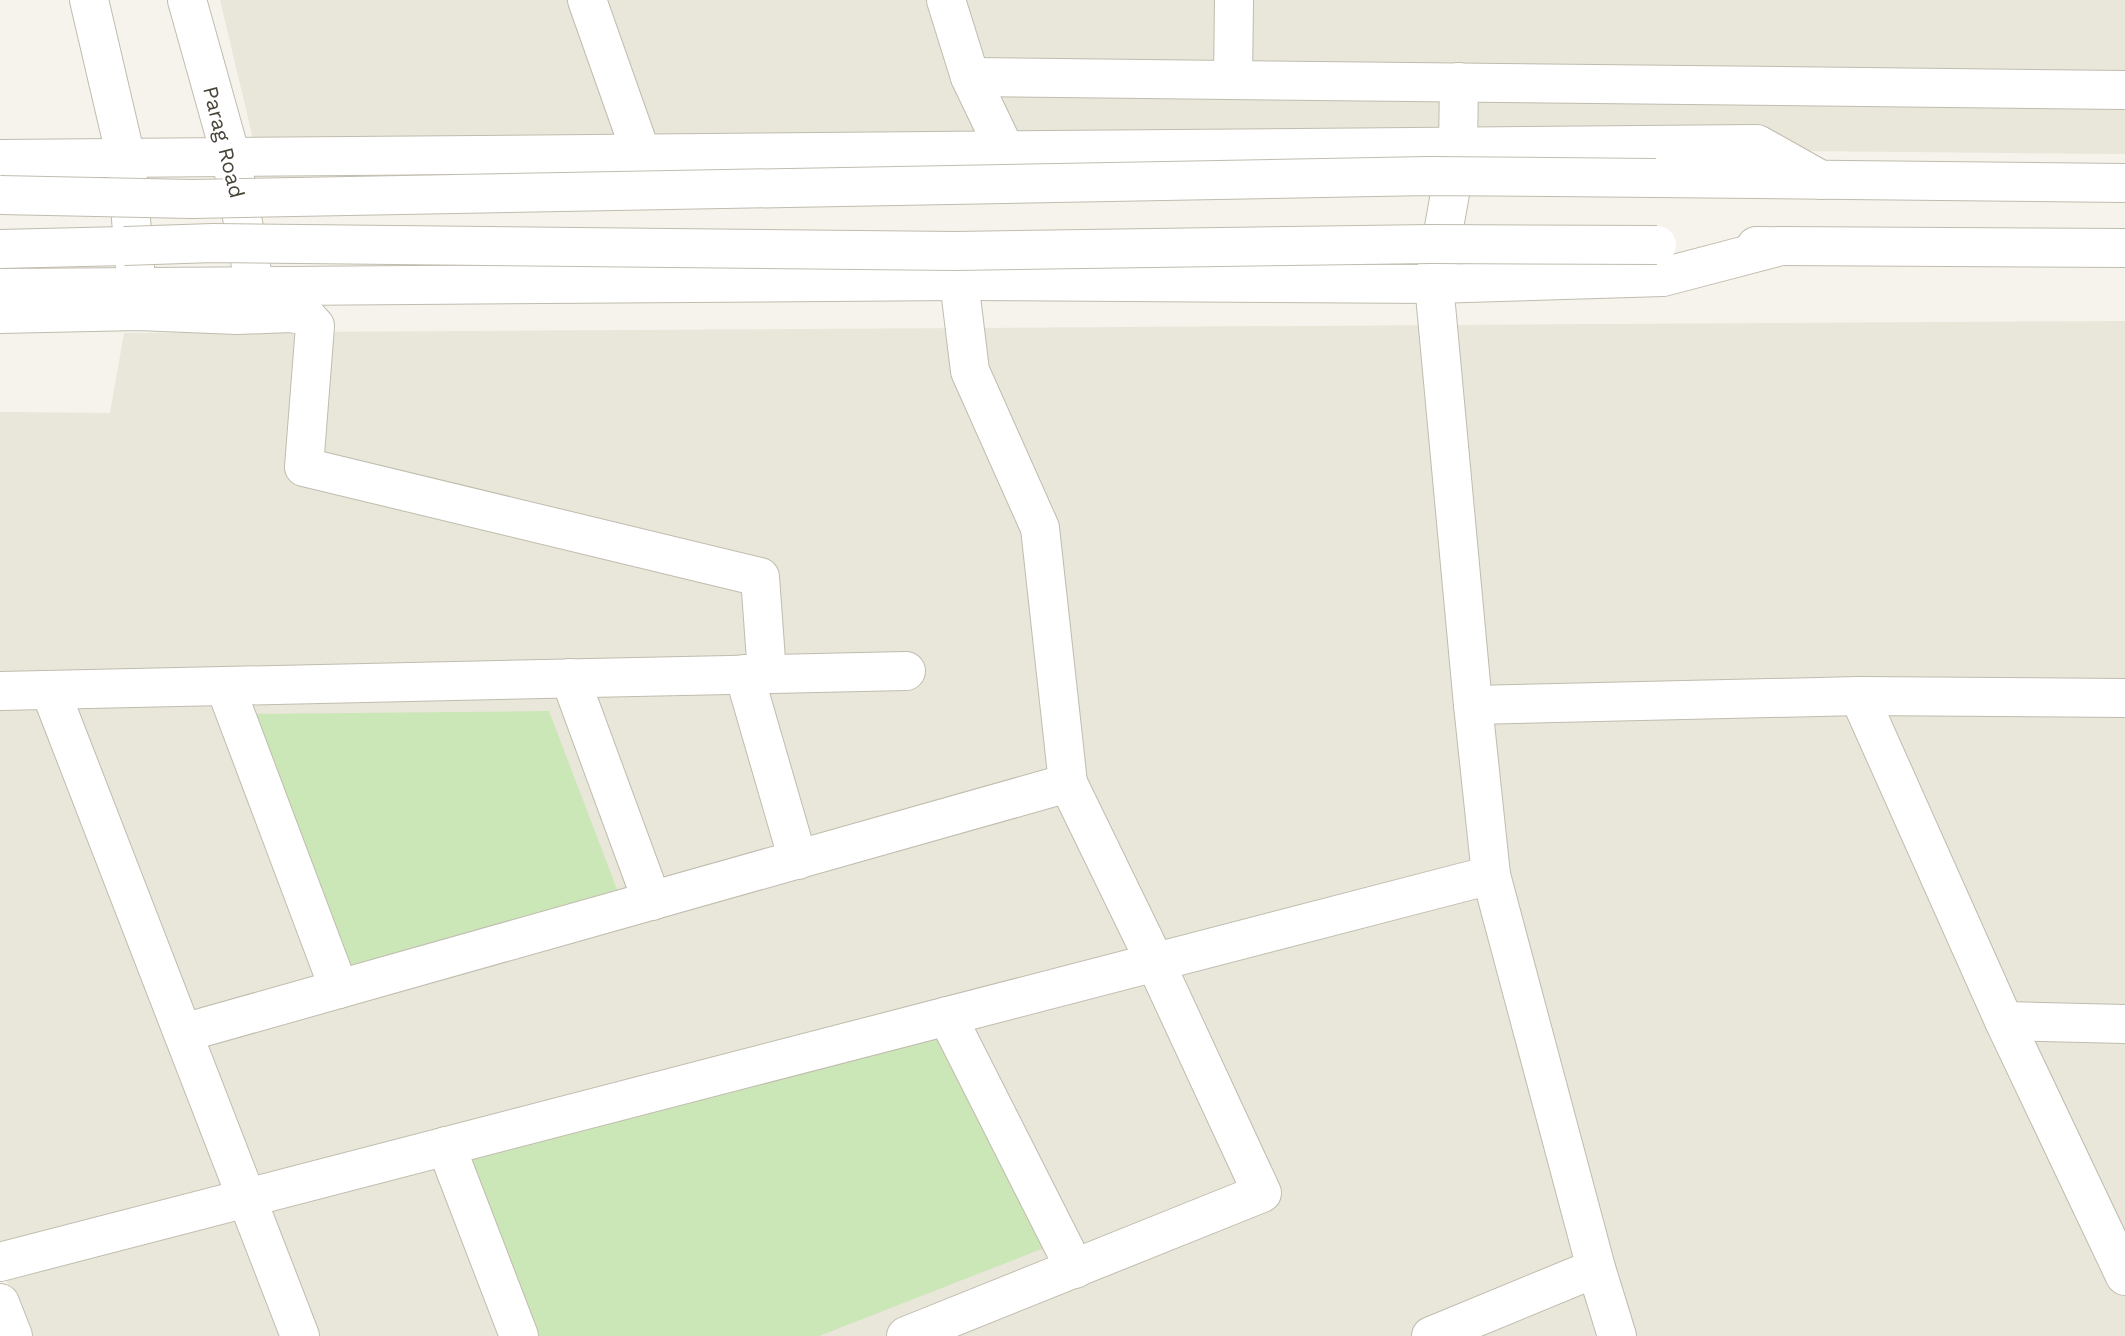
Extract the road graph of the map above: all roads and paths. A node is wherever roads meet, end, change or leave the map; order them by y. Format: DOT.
graph roads {
  1 [pos="89,0"];
  2 [pos="187,0"];
  3 [pos="587,0"];
  4 [pos="946,0"];
  5 [pos="1234,0"];
  6 [pos="970,77"];
  7 [pos="1233,80"];
  8 [pos="1459,82"];
  9 [pos="2125,90"];
  10 [pos="1458,148"];
  11 [pos="1005,150"];
  12 [pos="641,153"];
  13 [pos="231,157"];
  14 [pos="126,158"];
  15 [pos="0,159"];
  16 [pos="1821,180"];
  17 [pos="2125,183"];
  18 [pos="0,195"];
  19 [pos="1781,246"];
  20 [pos="0,248"];
  21 [pos="2125,248"];
  22 [pos="959,281"];
  23 [pos="1434,284"];
  24 [pos="136,286"];
  25 [pos="255,287"];
  26 [pos="0,288"];
  27 [pos="0,314"];
  28 [pos="905,671"];
  29 [pos="756,674"];
  30 [pos="570,678"];
  31 [pos="225,686"];
  32 [pos="50,690"];
  33 [pos="0,691"];
  34 [pos="1859,696"];
  35 [pos="2125,698"];
  36 [pos="1473,705"];
  37 [pos="1068,783"];
  38 [pos="798,860"];
  39 [pos="1491,875"];
  40 [pos="652,901"];
  41 [pos="1155,962"];
  42 [pos="339,989"];
  43 [pos="947,1016"];
  44 [pos="2004,1021"];
  45 [pos="2125,1024"];
  46 [pos="183,1033"];
  47 [pos="446,1146"];
  48 [pos="247,1197"];
  49 [pos="0,1262"];
  50 [pos="1596,1268"];
  51 [pos="1075,1269"];
  52 [pos="2125,1276"];
  53 [pos="0,1303"];
  54 [pos="13,1336"];
  55 [pos="300,1336"];
  56 [pos="519,1336"];
  57 [pos="906,1336"];
  58 [pos="1432,1336"];
  59 [pos="1617,1336"];
  1 -- 14 [label="street"];
  2 -- 13 [label="street, Parag Road"];
  3 -- 12 [label="street"];
  4 -- 6 [label="street"];
  5 -- 7 [label="street"];
  6 -- 7 [label="street"];
  6 -- 11 [label="street"];
  7 -- 8 [label="street"];
  8 -- 9 [label="street"];
  8 -- 10 [label="street"];
  10 -- 11 [label="street"];
  10 -- 16 [label="street"];
  10 -- 23 [label="street"];
  11 -- 12 [label="street"];
  12 -- 13 [label="street"];
  13 -- 14 [label="street"];
  13 -- 25 [label="street, Parag Road"];
  14 -- 15 [label="street"];
  14 -- 24 [label="street"];
  16 -- 17 [label="street"];
  16 -- 18 [label="street, bridge"];
  19 -- 20 [label="street, bridge"];
  19 -- 21 [label="street"];
  19 -- 23 [label="street"];
  22 -- 23 [label="street"];
  22 -- 25 [label="street"];
  22 -- 37 [label="street"];
  23 -- 36 [label="street"];
  24 -- 25 [label="street"];
  24 -- 26 [label="street"];
  27 -- 29 [label="street"];
  28 -- 29 [label="street"];
  29 -- 30 [label="street"];
  29 -- 38 [label="street"];
  30 -- 31 [label="street"];
  30 -- 40 [label="street"];
  31 -- 32 [label="street"];
  31 -- 42 [label="street"];
  32 -- 33 [label="street"];
  32 -- 46 [label="street"];
  34 -- 35 [label="street"];
  34 -- 36 [label="street"];
  34 -- 44 [label="street"];
  36 -- 39 [label="street"];
  37 -- 38 [label="street"];
  37 -- 41 [label="street"];
  38 -- 40 [label="street"];
  39 -- 41 [label="street"];
  39 -- 50 [label="street"];
  40 -- 42 [label="street"];
  41 -- 43 [label="street"];
  41 -- 51 [label="street"];
  42 -- 46 [label="street"];
  43 -- 47 [label="street"];
  43 -- 51 [label="street"];
  44 -- 45 [label="street"];
  44 -- 52 [label="street"];
  46 -- 48 [label="street"];
  47 -- 48 [label="street"];
  47 -- 56 [label="street"];
  48 -- 49 [label="street"];
  48 -- 55 [label="street"];
  50 -- 58 [label="street"];
  50 -- 59 [label="street"];
  51 -- 57 [label="street"];
  53 -- 54 [label="street"];
}
